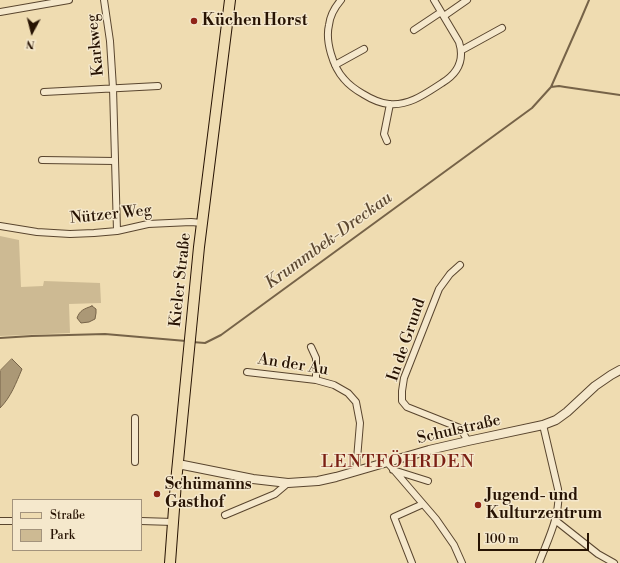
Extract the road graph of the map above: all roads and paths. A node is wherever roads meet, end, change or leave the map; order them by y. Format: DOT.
graph roads {
  1 [pos="26,0"];
  2 [pos="69,0"];
  3 [pos="104,0"];
  4 [pos="230,0"];
  5 [pos="340,0"];
  6 [pos="434,0"];
  7 [pos="467,0"];
  8 [pos="27,7"];
  9 [pos="0,12"];
  10 [pos="442,14"];
  11 [pos="502,28"];
  12 [pos="414,30"];
  13 [pos="364,49"];
  14 [pos="462,50"];
  15 [pos="335,65"];
  16 [pos="158,86"];
  17 [pos="113,88"];
  18 [pos="44,92"];
  19 [pos="390,104"];
  20 [pos="387,142"];
  21 [pos="42,160"];
  22 [pos="114,161"];
  23 [pos="202,223"];
  24 [pos="0,226"];
  25 [pos="117,231"];
  26 [pos="460,265"];
  27 [pos="311,347"];
  28 [pos="620,370"];
  29 [pos="247,372"];
  30 [pos="316,380"];
  31 [pos="135,418"];
  32 [pos="543,425"];
  33 [pos="468,441"];
  34 [pos="135,462"];
  35 [pos="387,462"];
  36 [pos="178,466"];
  37 [pos="393,470"];
  38 [pos="356,471"];
  39 [pos="428,481"];
  40 [pos="288,483"];
  41 [pos="423,504"];
  42 [pos="225,515"];
  43 [pos="555,520"];
  44 [pos="0,521"];
  45 [pos="12,521"];
  46 [pos="142,521"];
  47 [pos="173,522"];
  48 [pos="170,563"];
  49 [pos="412,563"];
  50 [pos="462,563"];
  51 [pos="539,563"];
  52 [pos="614,563"];
  1 -- 8 [label="street"];
  2 -- 8 [label="street"];
  3 -- 17 [label="street, Karkweg"];
  4 -- 23 [label="main road, Kieler Straße"];
  5 -- 15 [label="street"];
  6 -- 10 [label="street"];
  7 -- 10 [label="street"];
  8 -- 9 [label="street"];
  10 -- 12 [label="street"];
  10 -- 14 [label="street"];
  11 -- 14 [label="street"];
  13 -- 15 [label="street"];
  14 -- 19 [label="street"];
  15 -- 19 [label="street"];
  16 -- 17 [label="street, Karkweg"];
  17 -- 18 [label="street, Karkweg"];
  17 -- 22 [label="street, Karkweg"];
  19 -- 20 [label="street"];
  21 -- 22 [label="street"];
  22 -- 25 [label="street, Karkweg"];
  23 -- 25 [label="street, Nützer Weg"];
  23 -- 36 [label="main road, Kieler Straße"];
  24 -- 25 [label="street, Nützer Weg"];
  26 -- 33 [label="street, In de Grund"];
  27 -- 30 [label="street"];
  28 -- 32 [label="street, Schulstraße"];
  29 -- 30 [label="street, An der Au"];
  30 -- 38 [label="street, An der Au"];
  31 -- 34 [label="street"];
  32 -- 33 [label="street, Schulstraße"];
  32 -- 43 [label="street"];
  33 -- 35 [label="street, Schulstraße"];
  35 -- 37 [label="street"];
  35 -- 38 [label="street, Schulstraße"];
  36 -- 40 [label="street, Schulstraße"];
  36 -- 47 [label="main road, Kieler Straße"];
  37 -- 39 [label="street"];
  37 -- 41 [label="street"];
  38 -- 40 [label="street, Schulstraße"];
  40 -- 42 [label="street"];
  41 -- 49 [label="street"];
  41 -- 50 [label="street"];
  43 -- 51 [label="street"];
  43 -- 52 [label="street"];
  44 -- 45 [label="street"];
  46 -- 47 [label="street"];
  47 -- 48 [label="main road, Kieler Straße"];
}
